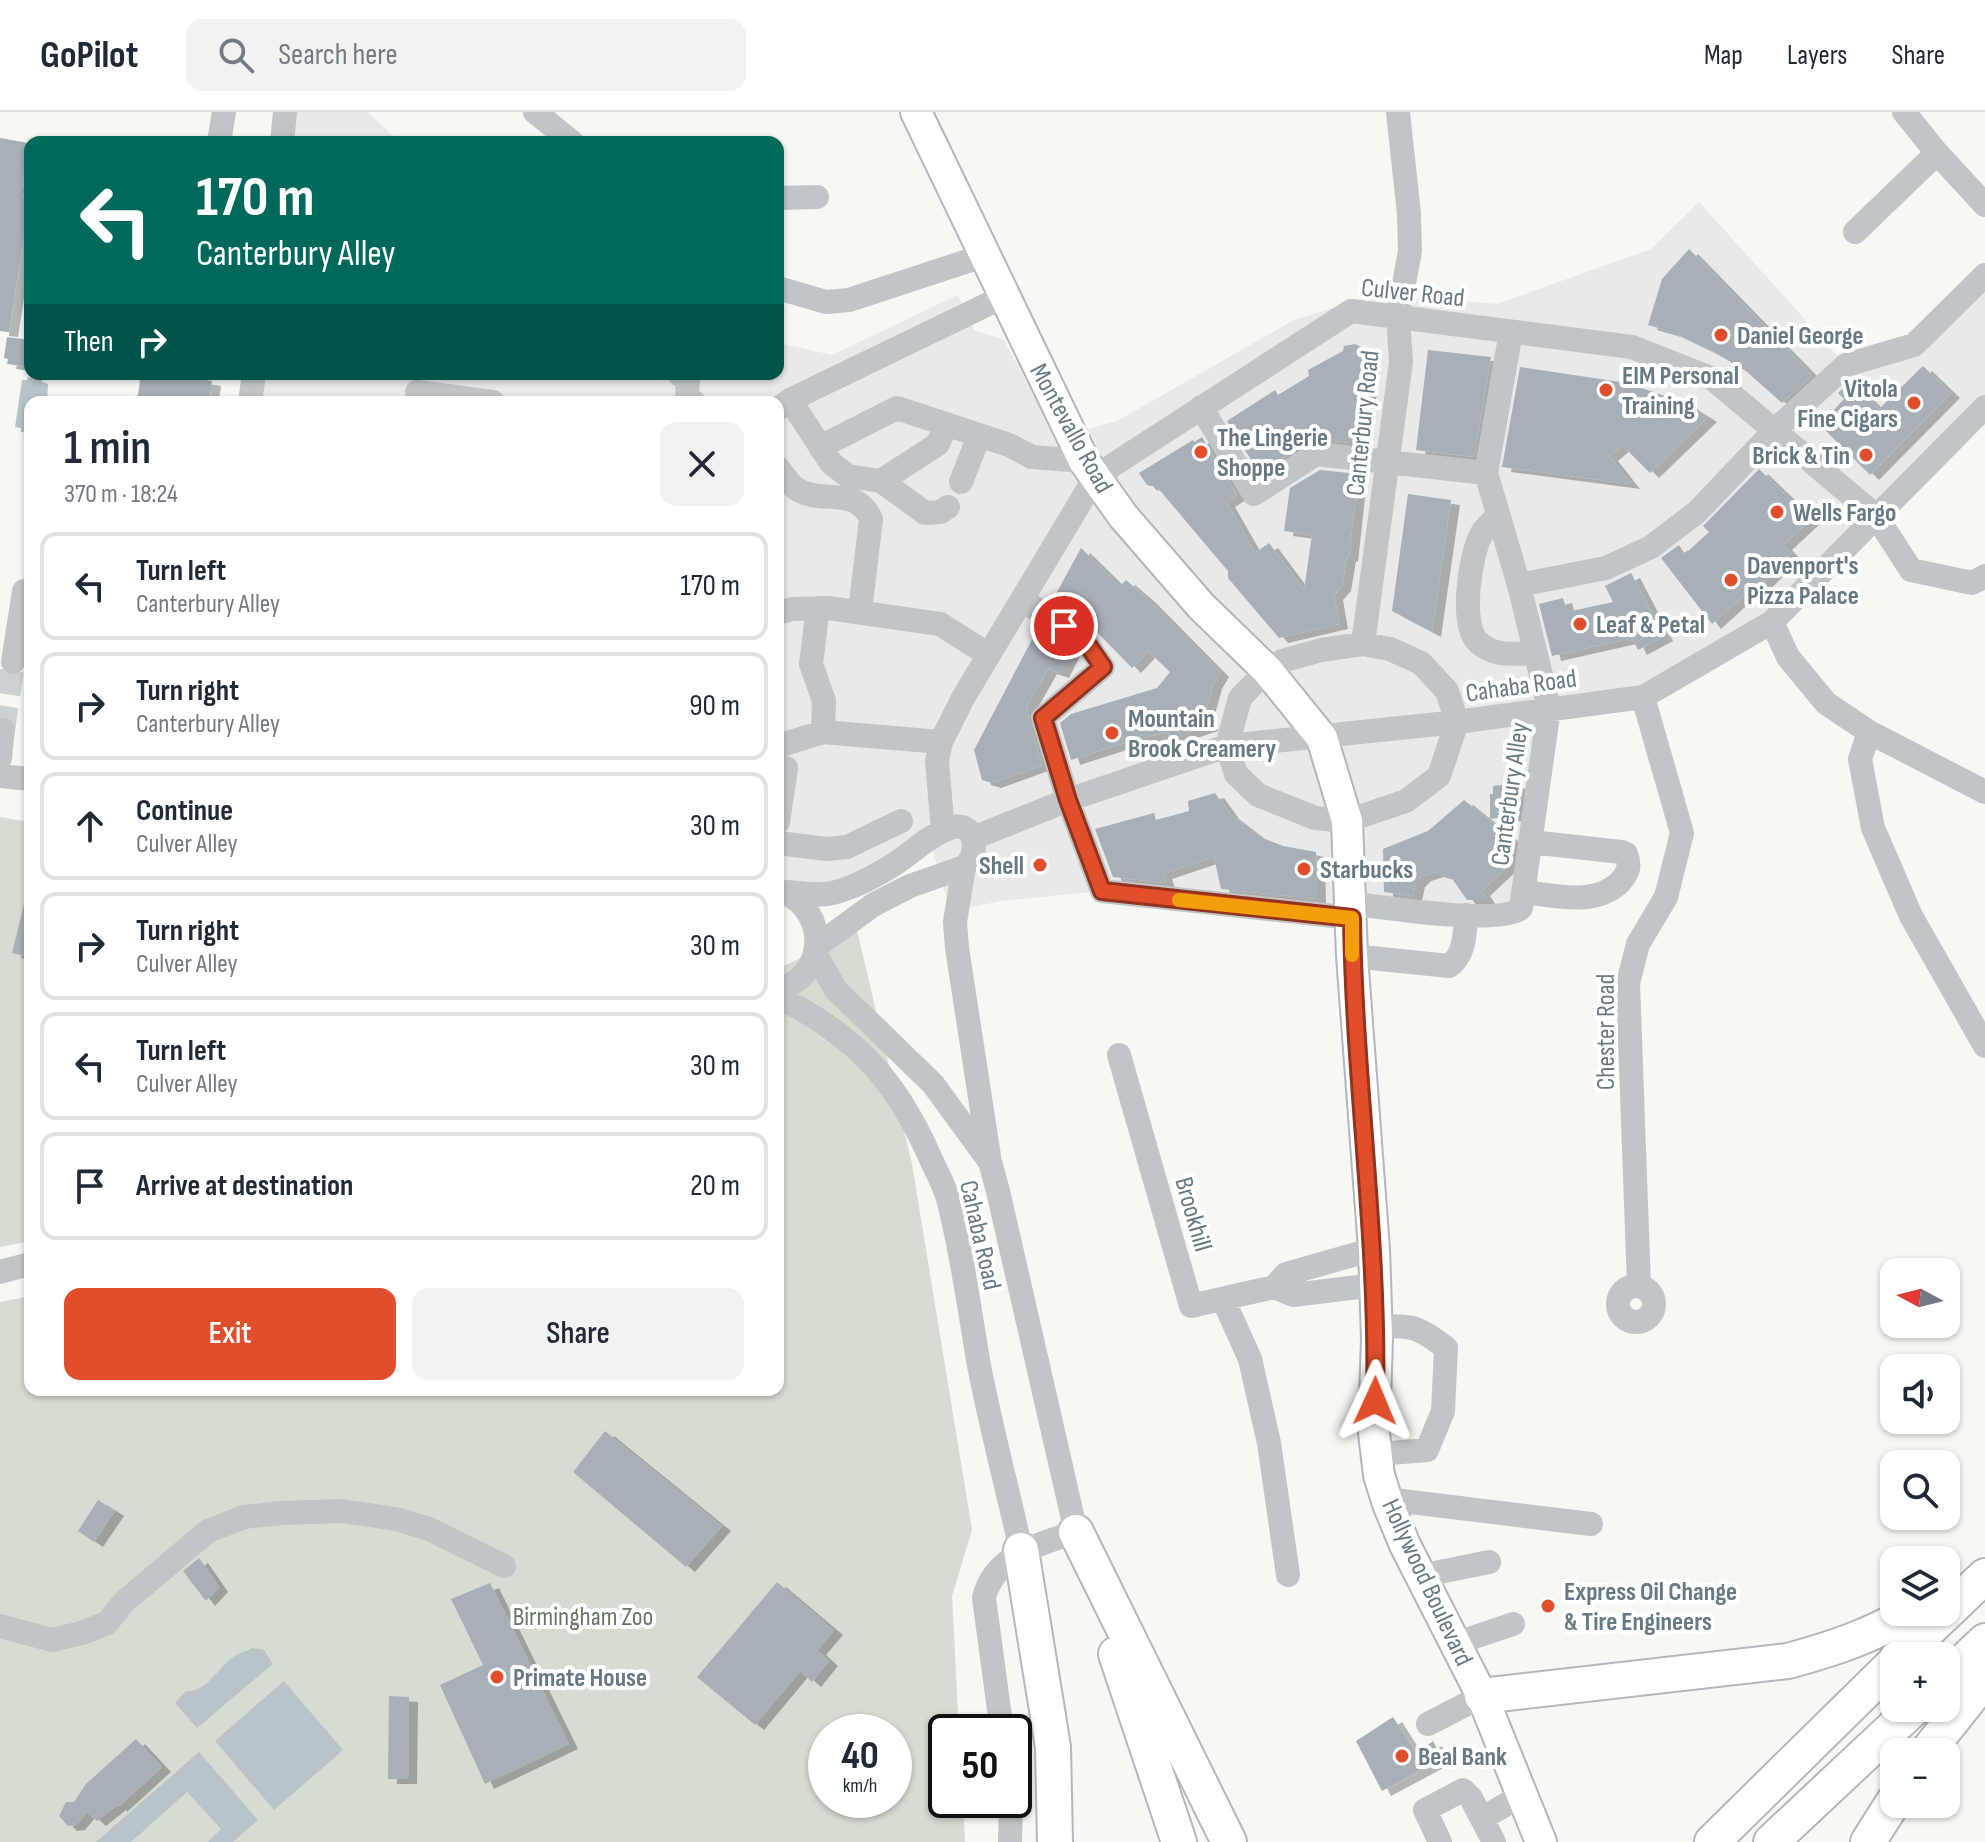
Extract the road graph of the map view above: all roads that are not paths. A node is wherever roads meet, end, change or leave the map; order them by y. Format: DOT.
graph roads {
  1 [pos="224,112"];
  2 [pos="285,112"];
  3 [pos="535,112"];
  4 [pos="916,112"];
  5 [pos="1398,112"];
  6 [pos="1904,112"];
  7 [pos="220,136"];
  8 [pos="283,136"];
  9 [pos="565,136"];
  10 [pos="1937,153"];
  11 [pos="784,197"];
  12 [pos="817,197"];
  13 [pos="1985,205"];
  14 [pos="1855,232"];
  15 [pos="986,255"];
  16 [pos="1985,275"];
  17 [pos="784,290"];
  18 [pos="1005,296"];
  19 [pos="1398,316"];
  20 [pos="1511,332"];
  21 [pos="418,389"];
  22 [pos="458,396"];
  23 [pos="784,404"];
  24 [pos="1201,407"];
  25 [pos="1985,407"];
  26 [pos="946,424"];
  27 [pos="1776,429"];
  28 [pos="982,436"];
  29 [pos="820,447"];
  30 [pos="1388,462"];
  31 [pos="1090,468"];
  32 [pos="1486,473"];
  33 [pos="784,476"];
  34 [pos="881,481"];
  35 [pos="961,482"];
  36 [pos="948,507"];
  37 [pos="1498,515"];
  38 [pos="1876,516"];
  39 [pos="1985,576"];
  40 [pos="1519,585"];
  41 [pos="0,588"];
  42 [pos="24,591"];
  43 [pos="1022,600"];
  44 [pos="24,606"];
  45 [pos="818,608"];
  46 [pos="784,611"];
  47 [pos="860,611"];
  48 [pos="1772,622"];
  49 [pos="1363,644"];
  50 [pos="1535,653"];
  51 [pos="989,655"];
  52 [pos="13,662"];
  53 [pos="1267,670"];
  54 [pos="1643,697"];
  55 [pos="1549,708"];
  56 [pos="1457,722"];
  57 [pos="3,730"];
  58 [pos="823,732"];
  59 [pos="1869,732"];
  60 [pos="1322,738"];
  61 [pos="941,742"];
  62 [pos="1227,746"];
  63 [pos="784,756"];
  64 [pos="0,758"];
  65 [pos="0,776"];
  66 [pos="24,778"];
  67 [pos="1983,791"];
  68 [pos="1068,800"];
  69 [pos="901,821"];
  70 [pos="1347,821"];
  71 [pos="943,831"];
  72 [pos="973,838"];
  73 [pos="1531,842"];
  74 [pos="784,844"];
  75 [pos="964,867"];
  76 [pos="784,891"];
  77 [pos="784,892"];
  78 [pos="1523,892"];
  79 [pos="1351,910"];
  80 [pos="1466,915"];
  81 [pos="816,950"];
  82 [pos="1352,956"];
  83 [pos="784,988"];
  84 [pos="784,1000"];
  85 [pos="1985,1046"];
  86 [pos="1119,1055"];
  87 [pos="990,1162"];
  88 [pos="1374,1249"];
  89 [pos="24,1266"];
  90 [pos="0,1272"];
  91 [pos="1375,1285"];
  92 [pos="1639,1286"];
  93 [pos="1274,1287"];
  94 [pos="1223,1299"];
  95 [pos="1376,1327"];
  96 [pos="1377,1454"];
  97 [pos="1386,1499"];
  98 [pos="1591,1524"];
  99 [pos="1076,1532"];
  100 [pos="1021,1550"];
  101 [pos="1489,1562"];
  102 [pos="504,1566"];
  103 [pos="1985,1566"];
  104 [pos="1288,1575"];
  105 [pos="1420,1576"];
  106 [pos="1985,1576"];
  107 [pos="1960,1581"];
  108 [pos="1513,1624"];
  109 [pos="0,1626"];
  110 [pos="1888,1626"];
  111 [pos="1985,1641"];
  112 [pos="1916,1642"];
  113 [pos="1457,1643"];
  114 [pos="1960,1665"];
  115 [pos="1880,1677"];
  116 [pos="1985,1679"];
  117 [pos="1482,1696"];
  118 [pos="1000,1714"];
  119 [pos="1899,1722"];
  120 [pos="1428,1724"];
  121 [pos="1938,1738"];
  122 [pos="1522,1795"];
  123 [pos="1011,1818"];
  124 [pos="1483,1818"];
  125 [pos="1883,1818"];
  126 [pos="1010,1842"];
  127 [pos="1055,1842"];
  128 [pos="1179,1842"];
  129 [pos="1229,1842"];
  130 [pos="1440,1842"];
  131 [pos="1494,1842"];
  132 [pos="1541,1842"];
  133 [pos="1712,1842"];
  134 [pos="1771,1842"];
  135 [pos="1868,1842"];
  1 -- 7 [label="street"];
  2 -- 8 [label="street"];
  3 -- 9 [label="street"];
  4 -- 15 [label="main road, Montevallo Road"];
  5 -- 19 [label="street, Canterbury Road"];
  6 -- 10 [label="street"];
  10 -- 13 [label="street"];
  10 -- 14 [label="street"];
  11 -- 12 [label="street"];
  15 -- 17 [label="street"];
  15 -- 18 [label="main road, Montevallo Road"];
  16 -- 27 [label="street"];
  18 -- 23 [label="street"];
  18 -- 31 [label="main road, Montevallo Road"];
  19 -- 20 [label="street, Culver Road"];
  19 -- 24 [label="street, Culver Road"];
  19 -- 30 [label="street, Canterbury Road"];
  20 -- 27 [label="street, Culver Road"];
  20 -- 32 [label="street"];
  21 -- 22 [label="street"];
  23 -- 29 [label="street"];
  24 -- 30 [label="street"];
  24 -- 31 [label="street, Culver Road"];
  25 -- 38 [label="street, Cahaba Road"];
  26 -- 28 [label="street"];
  26 -- 29 [label="street"];
  26 -- 34 [label="street"];
  27 -- 38 [label="street, Culver Road"];
  27 -- 40 [label="street"];
  28 -- 31 [label="street"];
  28 -- 35 [label="street"];
  29 -- 34 [label="street"];
  30 -- 32 [label="street"];
  30 -- 49 [label="street, Canterbury Road"];
  31 -- 43 [label="street, Culver Road"];
  31 -- 53 [label="main road, Montevallo Road"];
  32 -- 37 [label="street, Canterbury Alley"];
  33 -- 47 [label="street"];
  34 -- 36 [label="street"];
  37 -- 40 [label="street, Canterbury Alley"];
  37 -- 50 [label="street"];
  38 -- 39 [label="street, Culver Road"];
  38 -- 48 [label="street, Cahaba Road"];
  40 -- 50 [label="street, Canterbury Alley"];
  41 -- 42 [label="street"];
  43 -- 51 [label="street, Culver Road"];
  43 -- 68 [label="street"];
  44 -- 52 [label="street"];
  45 -- 46 [label="street"];
  45 -- 47 [label="street"];
  45 -- 58 [label="street"];
  47 -- 51 [label="street"];
  48 -- 54 [label="street, Cahaba Road"];
  48 -- 59 [label="street"];
  49 -- 53 [label="street"];
  49 -- 56 [label="street"];
  50 -- 55 [label="street, Canterbury Alley"];
  51 -- 61 [label="street, Culver Road"];
  53 -- 60 [label="main road, Montevallo Road"];
  53 -- 62 [label="street"];
  54 -- 55 [label="street, Cahaba Road"];
  54 -- 92 [label="street, Chester Road"];
  55 -- 56 [label="street, Cahaba Road"];
  55 -- 73 [label="street, Canterbury Alley"];
  56 -- 60 [label="street, Cahaba Road"];
  56 -- 70 [label="street"];
  57 -- 64 [label="street"];
  58 -- 61 [label="street"];
  58 -- 63 [label="street"];
  59 -- 67 [label="street"];
  59 -- 85 [label="street"];
  60 -- 62 [label="street, Cahaba Road"];
  60 -- 70 [label="main road, Hollywood Boulevard"];
  61 -- 71 [label="street, Culver Road"];
  62 -- 68 [label="street, Cahaba Road"];
  62 -- 70 [label="street"];
  65 -- 66 [label="street"];
  68 -- 72 [label="street, Cahaba Road"];
  68 -- 79 [label="street, Canterbury Alley"];
  69 -- 74 [label="street"];
  70 -- 79 [label="main road, Hollywood Boulevard"];
  71 -- 72 [label="street"];
  71 -- 76 [label="street, Cahaba Road"];
  72 -- 75 [label="street, Cahaba Road"];
  73 -- 78 [label="street, Canterbury Alley"];
  73 -- 78 [label="street"];
  75 -- 81 [label="street"];
  75 -- 87 [label="street, Cahaba Road"];
  77 -- 81 [label="street, Cahaba Road"];
  78 -- 80 [label="street, Canterbury Alley"];
  79 -- 80 [label="street, Canterbury Alley"];
  79 -- 82 [label="main road, Hollywood Boulevard"];
  80 -- 82 [label="street"];
  81 -- 83 [label="street"];
  81 -- 87 [label="street, Cahaba Road"];
  82 -- 88 [label="main road, Hollywood Boulevard"];
  84 -- 100 [label="street, Cahaba Road"];
  86 -- 94 [label="street, Brookhill"];
  87 -- 99 [label="street, Cahaba Road"];
  88 -- 91 [label="main road, Hollywood Boulevard"];
  88 -- 93 [label="street, Brookhill"];
  89 -- 90 [label="street"];
  91 -- 93 [label="street, Brookhill"];
  91 -- 95 [label="main road, Hollywood Boulevard"];
  93 -- 94 [label="street, Brookhill"];
  94 -- 104 [label="street"];
  95 -- 96 [label="main road, Hollywood Boulevard"];
  95 -- 96 [label="street"];
  96 -- 97 [label="main road, Hollywood Boulevard"];
  97 -- 98 [label="street"];
  97 -- 105 [label="main road, Hollywood Boulevard"];
  99 -- 100 [label="street"];
  99 -- 128 [label="highway"];
  99 -- 129 [label="highway"];
  100 -- 118 [label="street"];
  100 -- 127 [label="highway"];
  101 -- 105 [label="street"];
  102 -- 109 [label="street"];
  103 -- 107 [label="highway"];
  105 -- 113 [label="main road, Hollywood Boulevard"];
  106 -- 112 [label="highway"];
  108 -- 113 [label="street"];
  110 -- 117 [label="highway"];
  111 -- 114 [label="highway"];
  113 -- 117 [label="main road, Hollywood Boulevard"];
  115 -- 133 [label="highway"];
  116 -- 121 [label="highway"];
  117 -- 120 [label="street"];
  117 -- 122 [label="main road, Hollywood Boulevard"];
  119 -- 134 [label="highway"];
  122 -- 124 [label="street"];
  122 -- 132 [label="main road, Hollywood Boulevard"];
  123 -- 126 [label="street"];
  124 -- 130 [label="street"];
  124 -- 131 [label="street"];
  125 -- 135 [label="highway"];
}
